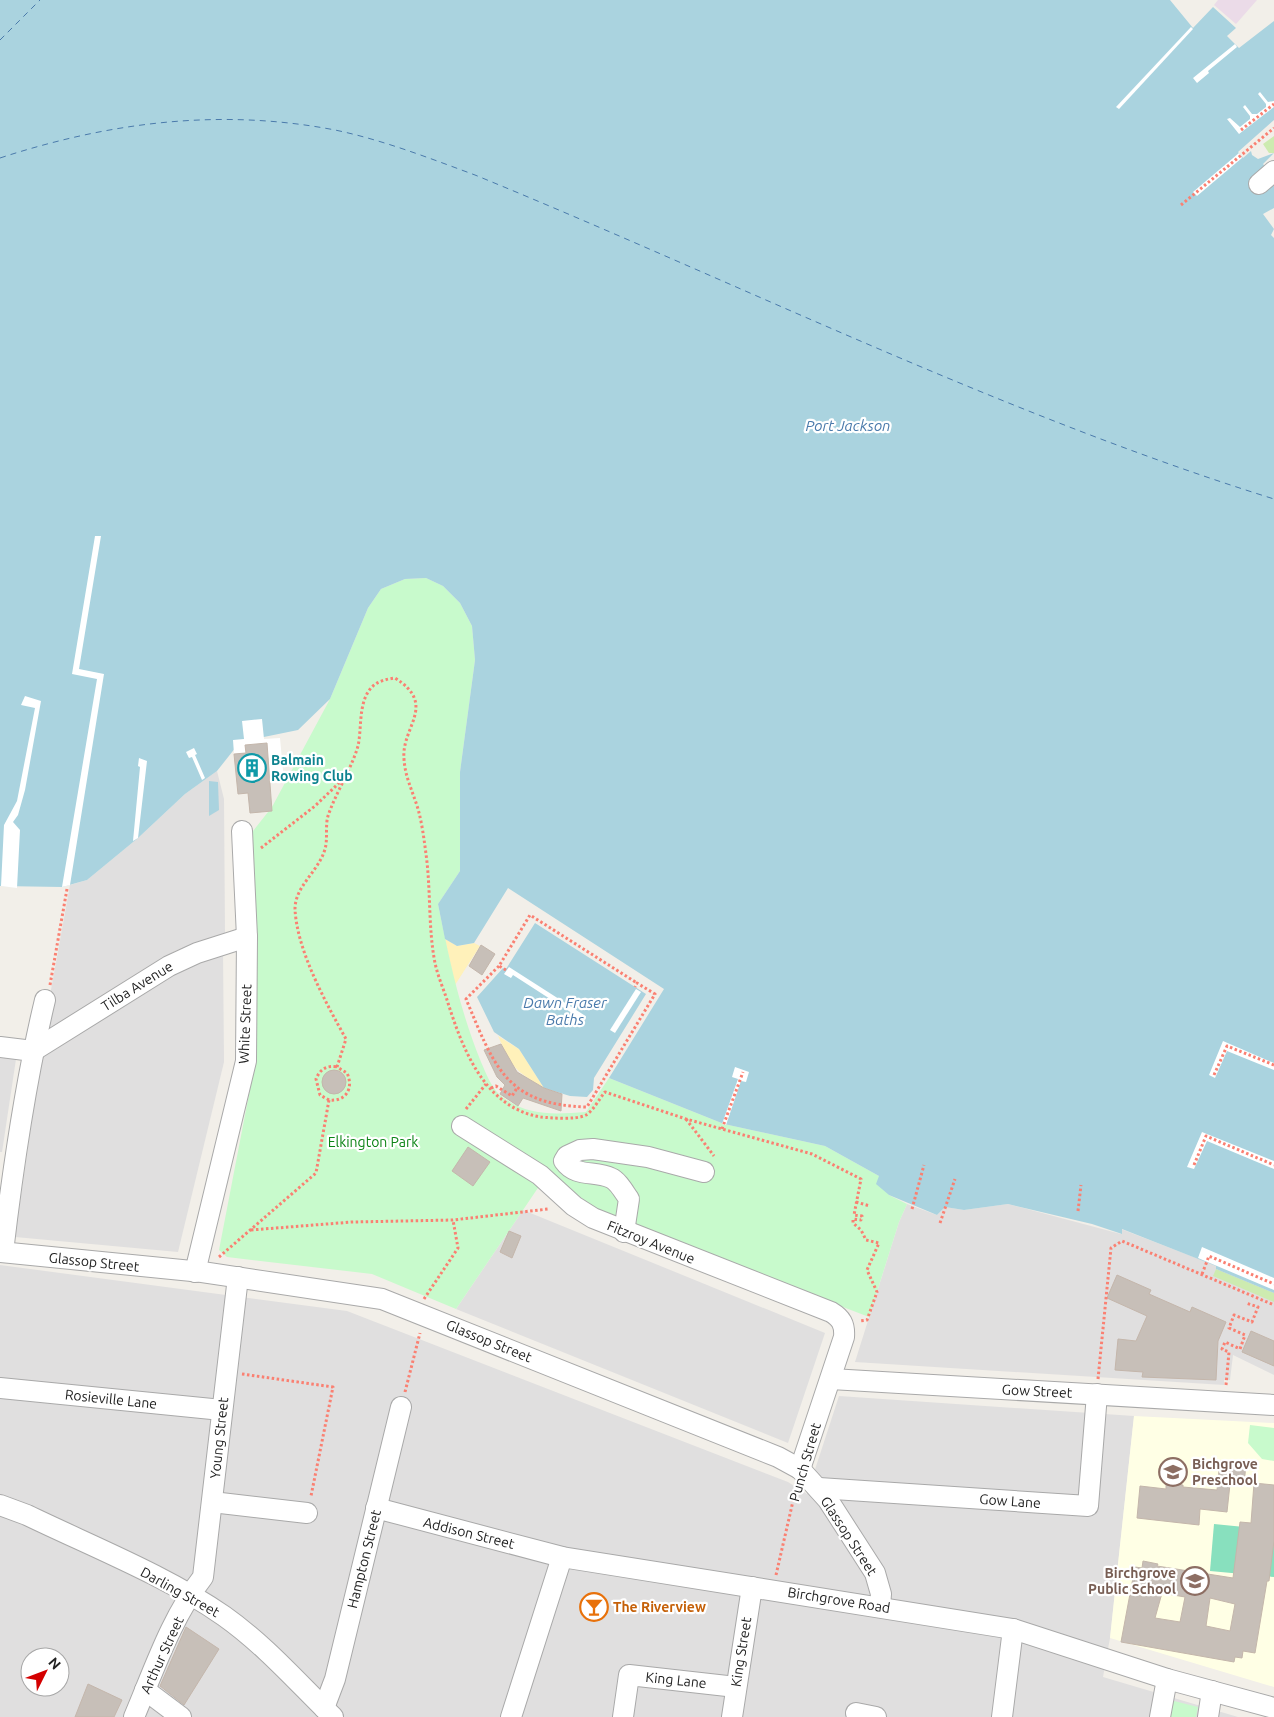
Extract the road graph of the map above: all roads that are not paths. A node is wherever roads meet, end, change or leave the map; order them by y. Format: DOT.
graph roads {
  1 [pos="1274,170"];
  2 [pos="1259,184"];
  3 [pos="242,831"];
  4 [pos="247,937"];
  5 [pos="45,1000"];
  6 [pos="0,1048"];
  7 [pos="33,1051"];
  8 [pos="463,1118"];
  9 [pos="704,1172"];
  10 [pos="624,1232"];
  11 [pos="2,1252"];
  12 [pos="199,1272"];
  13 [pos="238,1277"];
  14 [pos="844,1330"];
  15 [pos="830,1379"];
  16 [pos="0,1388"];
  17 [pos="1097,1394"];
  18 [pos="1274,1405"];
  19 [pos="401,1408"];
  20 [pos="222,1410"];
  21 [pos="800,1469"];
  22 [pos="819,1488"];
  23 [pos="212,1502"];
  24 [pos="0,1506"];
  25 [pos="376,1508"];
  26 [pos="308,1513"];
  27 [pos="562,1557"];
  28 [pos="752,1586"];
  29 [pos="190,1594"];
  30 [pos="880,1607"];
  31 [pos="1013,1628"];
  32 [pos="1167,1679"];
  33 [pos="736,1687"];
  34 [pos="145,1690"];
  35 [pos="1212,1690"];
  36 [pos="1274,1708"];
  37 [pos="328,1713"];
  38 [pos="856,1714"];
  39 [pos="134,1717"];
  40 [pos="181,1717"];
  41 [pos="511,1717"];
  42 [pos="623,1717"];
  43 [pos="732,1717"];
  44 [pos="876,1717"];
  45 [pos="1002,1717"];
  46 [pos="1160,1717"];
  47 [pos="1208,1717"];
  1 -- 2 [label="street"];
  3 -- 4 [label="street, White Street"];
  4 -- 7 [label="street, Tilba Avenue"];
  4 -- 12 [label="street, White Street"];
  5 -- 7 [label="street"];
  6 -- 7 [label="street"];
  7 -- 11 [label="street"];
  8 -- 10 [label="street, Fitzroy Avenue"];
  9 -- 10 [label="street"];
  10 -- 14 [label="street, Fitzroy Avenue"];
  11 -- 12 [label="street, Glassop Street"];
  12 -- 13 [label="street, Glassop Street"];
  13 -- 20 [label="street, Young Street"];
  13 -- 21 [label="street, Glassop Street"];
  14 -- 15 [label="street, Punch Street"];
  15 -- 17 [label="street, Gow Street"];
  15 -- 21 [label="street, Punch Street"];
  16 -- 20 [label="street, Rosieville Lane"];
  17 -- 18 [label="street, Gow Street"];
  17 -- 22 [label="street, Gow Lane"];
  19 -- 25 [label="street, Hampton Street"];
  20 -- 23 [label="street, Young Street"];
  21 -- 22 [label="street, Glassop Street"];
  22 -- 30 [label="street, Glassop Street"];
  23 -- 26 [label="street"];
  23 -- 29 [label="street, Young Street"];
  24 -- 29 [label="street, Darling Street"];
  25 -- 27 [label="street, Addison Street"];
  25 -- 37 [label="street, Hampton Street"];
  27 -- 28 [label="street, Birchgrove Road"];
  27 -- 41 [label="street"];
  28 -- 30 [label="street, Birchgrove Road"];
  28 -- 33 [label="street, King Street"];
  29 -- 34 [label="street, Arthur Street"];
  29 -- 37 [label="street, Darling Street"];
  30 -- 31 [label="street, Birchgrove Road"];
  31 -- 32 [label="street, Birchgrove Road"];
  31 -- 45 [label="street"];
  32 -- 35 [label="street, Birchgrove Road"];
  32 -- 46 [label="street"];
  33 -- 42 [label="street, King Lane"];
  33 -- 43 [label="street, King Street"];
  34 -- 39 [label="street, Arthur Street"];
  34 -- 40 [label="street"];
  35 -- 36 [label="street, Birchgrove Road"];
  35 -- 47 [label="street"];
  38 -- 44 [label="street"];
}
